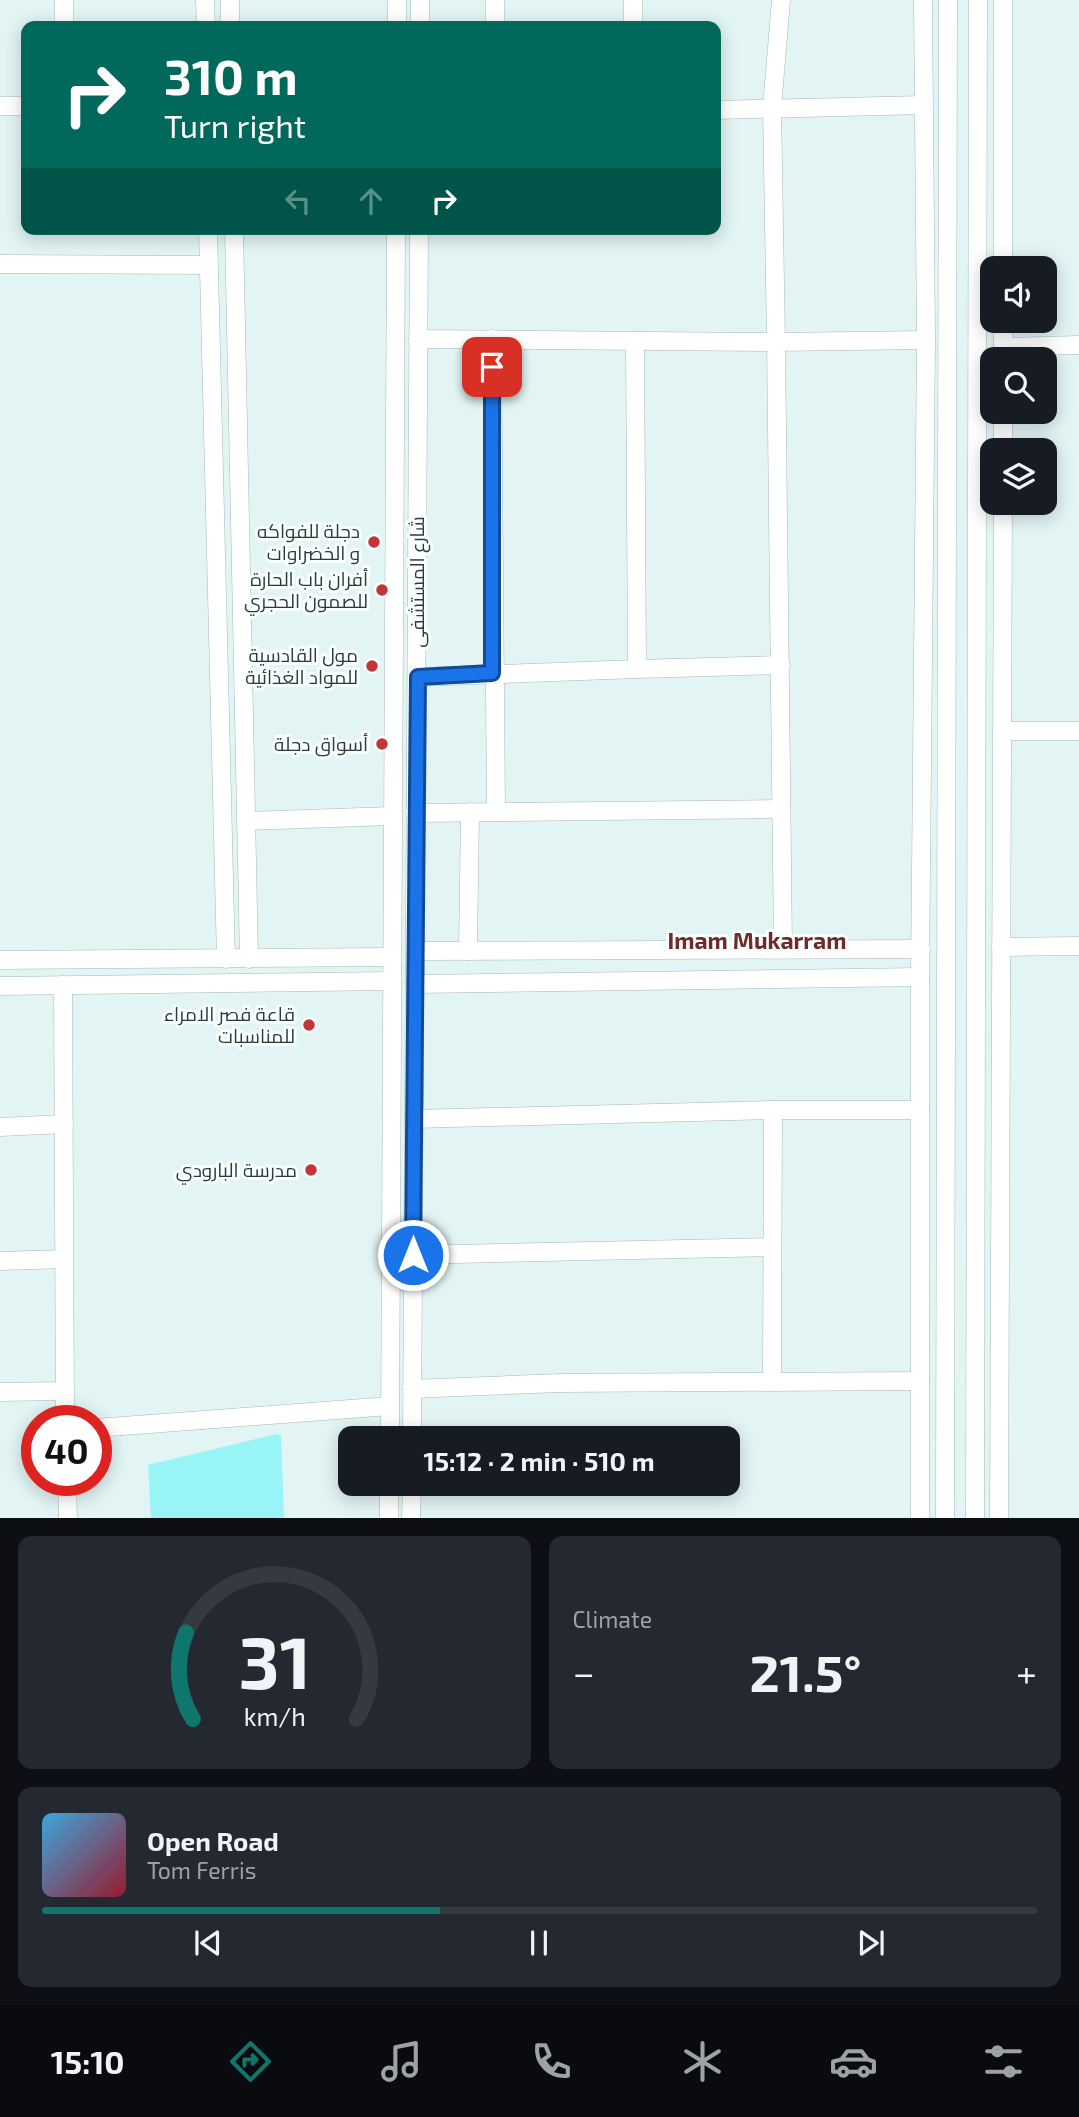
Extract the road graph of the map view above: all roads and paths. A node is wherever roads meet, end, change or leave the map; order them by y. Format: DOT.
graph roads {
  1 [pos="64,0"];
  2 [pos="397,0"];
  3 [pos="420,0"];
  4 [pos="495,0"];
  5 [pos="633,0"];
  6 [pos="781,0"];
  7 [pos="948,7"];
  8 [pos="978,7"];
  9 [pos="1003,7"];
  10 [pos="923,8"];
  11 [pos="206,14"];
  12 [pos="230,14"];
  13 [pos="64,21"];
  14 [pos="397,21"];
  15 [pos="420,21"];
  16 [pos="495,21"];
  17 [pos="633,21"];
  18 [pos="923,105"];
  19 [pos="0,106"];
  20 [pos="21,106"];
  21 [pos="772,108"];
  22 [pos="721,110"];
  23 [pos="208,235"];
  24 [pos="234,235"];
  25 [pos="396,235"];
  26 [pos="419,235"];
  27 [pos="1003,256"];
  28 [pos="0,264"];
  29 [pos="947,264"];
  30 [pos="977,264"];
  31 [pos="208,265"];
  32 [pos="418,339"];
  33 [pos="492,339"];
  34 [pos="926,340"];
  35 [pos="635,341"];
  36 [pos="776,342"];
  37 [pos="1079,345"];
  38 [pos="1057,347"];
  39 [pos="1003,515"];
  40 [pos="217,569"];
  41 [pos="241,569"];
  42 [pos="392,573"];
  43 [pos="417,573"];
  44 [pos="781,666"];
  45 [pos="637,669"];
  46 [pos="492,673"];
  47 [pos="418,677"];
  48 [pos="922,694"];
  49 [pos="945,694"];
  50 [pos="1002,731"];
  51 [pos="1079,731"];
  52 [pos="781,809"];
  53 [pos="496,811"];
  54 [pos="470,812"];
  55 [pos="415,813"];
  56 [pos="1002,815"];
  57 [pos="392,816"];
  58 [pos="976,816"];
  59 [pos="246,821"];
  60 [pos="1079,946"];
  61 [pos="1002,947"];
  62 [pos="783,949"];
  63 [pos="921,949"];
  64 [pos="617,950"];
  65 [pos="416,951"];
  66 [pos="468,951"];
  67 [pos="391,957"];
  68 [pos="106,959"];
  69 [pos="226,959"];
  70 [pos="249,959"];
  71 [pos="0,960"];
  72 [pos="920,977"];
  73 [pos="391,981"];
  74 [pos="619,981"];
  75 [pos="415,984"];
  76 [pos="63,985"];
  77 [pos="105,985"];
  78 [pos="0,986"];
  79 [pos="976,1050"];
  80 [pos="945,1051"];
  81 [pos="773,1110"];
  82 [pos="920,1111"];
  83 [pos="414,1119"];
  84 [pos="64,1124"];
  85 [pos="0,1127"];
  86 [pos="770,1247"];
  87 [pos="413,1255"];
  88 [pos="64,1259"];
  89 [pos="0,1261"];
  90 [pos="944,1320"];
  91 [pos="390,1321"];
  92 [pos="412,1321"];
  93 [pos="920,1321"];
  94 [pos="1000,1323"];
  95 [pos="975,1324"];
  96 [pos="772,1381"];
  97 [pos="920,1381"];
  98 [pos="412,1389"];
  99 [pos="65,1391"];
  100 [pos="0,1392"];
  101 [pos="65,1405"];
  102 [pos="390,1406"];
  103 [pos="390,1426"];
  104 [pos="412,1426"];
  105 [pos="112,1427"];
  106 [pos="67,1496"];
  107 [pos="389,1496"];
  108 [pos="412,1496"];
  109 [pos="68,1518"];
  110 [pos="389,1518"];
  111 [pos="411,1518"];
  112 [pos="920,1518"];
  113 [pos="945,1518"];
  114 [pos="975,1518"];
  115 [pos="999,1518"];
  1 -- 13 [label="street"];
  2 -- 14 [label="street"];
  3 -- 15 [label="street"];
  4 -- 16 [label="street"];
  5 -- 17 [label="street"];
  6 -- 21 [label="street"];
  7 -- 10 [label="street"];
  7 -- 29 [label="street"];
  8 -- 9 [label="street"];
  8 -- 30 [label="street"];
  9 -- 27 [label="street"];
  10 -- 18 [label="street"];
  11 -- 12 [label="street"];
  18 -- 21 [label="street"];
  18 -- 34 [label="street"];
  19 -- 20 [label="street"];
  21 -- 22 [label="street"];
  21 -- 36 [label="street"];
  23 -- 31 [label="street"];
  24 -- 41 [label="street"];
  25 -- 42 [label="street, شارع المستشفى"];
  26 -- 32 [label="street, شارع المستشفى"];
  28 -- 31 [label="street"];
  29 -- 30 [label="street"];
  29 -- 49 [label="street"];
  30 -- 58 [label="street"];
  31 -- 40 [label="street"];
  32 -- 33 [label="street"];
  32 -- 43 [label="street, شارع المستشفى"];
  33 -- 35 [label="street"];
  33 -- 46 [label="street"];
  34 -- 36 [label="street"];
  34 -- 48 [label="street"];
  35 -- 36 [label="street"];
  35 -- 45 [label="street"];
  36 -- 44 [label="street"];
  37 -- 38 [label="street"];
  39 -- 50 [label="street"];
  40 -- 41 [label="street"];
  40 -- 69 [label="street"];
  41 -- 59 [label="street"];
  42 -- 43 [label="street"];
  42 -- 57 [label="street, شارع المستشفى"];
  43 -- 47 [label="street, شارع المستشفى"];
  44 -- 45 [label="street"];
  44 -- 52 [label="street"];
  45 -- 46 [label="street"];
  46 -- 47 [label="street"];
  46 -- 53 [label="street"];
  47 -- 55 [label="street, شارع المستشفى"];
  48 -- 49 [label="street"];
  48 -- 63 [label="street"];
  49 -- 80 [label="street"];
  50 -- 51 [label="street"];
  50 -- 56 [label="street"];
  52 -- 53 [label="street"];
  52 -- 62 [label="street"];
  53 -- 54 [label="street"];
  54 -- 55 [label="street"];
  54 -- 66 [label="street"];
  55 -- 65 [label="street, شارع المستشفى"];
  56 -- 58 [label="street"];
  56 -- 61 [label="street"];
  57 -- 59 [label="street"];
  57 -- 67 [label="street, شارع المستشفى"];
  58 -- 79 [label="street"];
  59 -- 70 [label="street"];
  60 -- 61 [label="street"];
  61 -- 94 [label="street"];
  62 -- 63 [label="street"];
  62 -- 64 [label="street"];
  63 -- 72 [label="street"];
  64 -- 66 [label="street"];
  64 -- 74 [label="street"];
  65 -- 66 [label="street"];
  65 -- 75 [label="street, شارع المستشفى"];
  67 -- 70 [label="street"];
  67 -- 73 [label="street, شارع المستشفى"];
  68 -- 69 [label="street"];
  68 -- 71 [label="street"];
  68 -- 77 [label="street"];
  69 -- 70 [label="street"];
  72 -- 74 [label="street"];
  72 -- 82 [label="street"];
  73 -- 77 [label="street"];
  73 -- 91 [label="street, شارع المستشفى"];
  74 -- 75 [label="street"];
  75 -- 83 [label="street, شارع المستشفى"];
  76 -- 77 [label="street"];
  76 -- 78 [label="street"];
  76 -- 84 [label="street"];
  79 -- 80 [label="street"];
  79 -- 95 [label="street"];
  80 -- 90 [label="street"];
  81 -- 82 [label="street"];
  81 -- 83 [label="street"];
  81 -- 86 [label="street"];
  82 -- 93 [label="street"];
  83 -- 87 [label="street, شارع المستشفى"];
  84 -- 85 [label="street"];
  84 -- 88 [label="street"];
  86 -- 87 [label="street"];
  86 -- 96 [label="street"];
  87 -- 92 [label="street, شارع المستشفى"];
  88 -- 89 [label="street"];
  88 -- 99 [label="street"];
  90 -- 93 [label="street"];
  90 -- 113 [label="street"];
  91 -- 92 [label="street"];
  91 -- 102 [label="street, شارع المستشفى"];
  92 -- 98 [label="street, شارع المستشفى"];
  93 -- 97 [label="street"];
  94 -- 95 [label="street"];
  94 -- 115 [label="street"];
  95 -- 114 [label="street"];
  96 -- 97 [label="street"];
  96 -- 98 [label="street"];
  97 -- 112 [label="street"];
  98 -- 104 [label="street, شارع المستشفى"];
  99 -- 100 [label="street"];
  99 -- 101 [label="street"];
  102 -- 103 [label="street, شارع المستشفى"];
  102 -- 105 [label="street"];
  106 -- 109 [label="street"];
  107 -- 110 [label="street"];
  108 -- 111 [label="street"];
}
